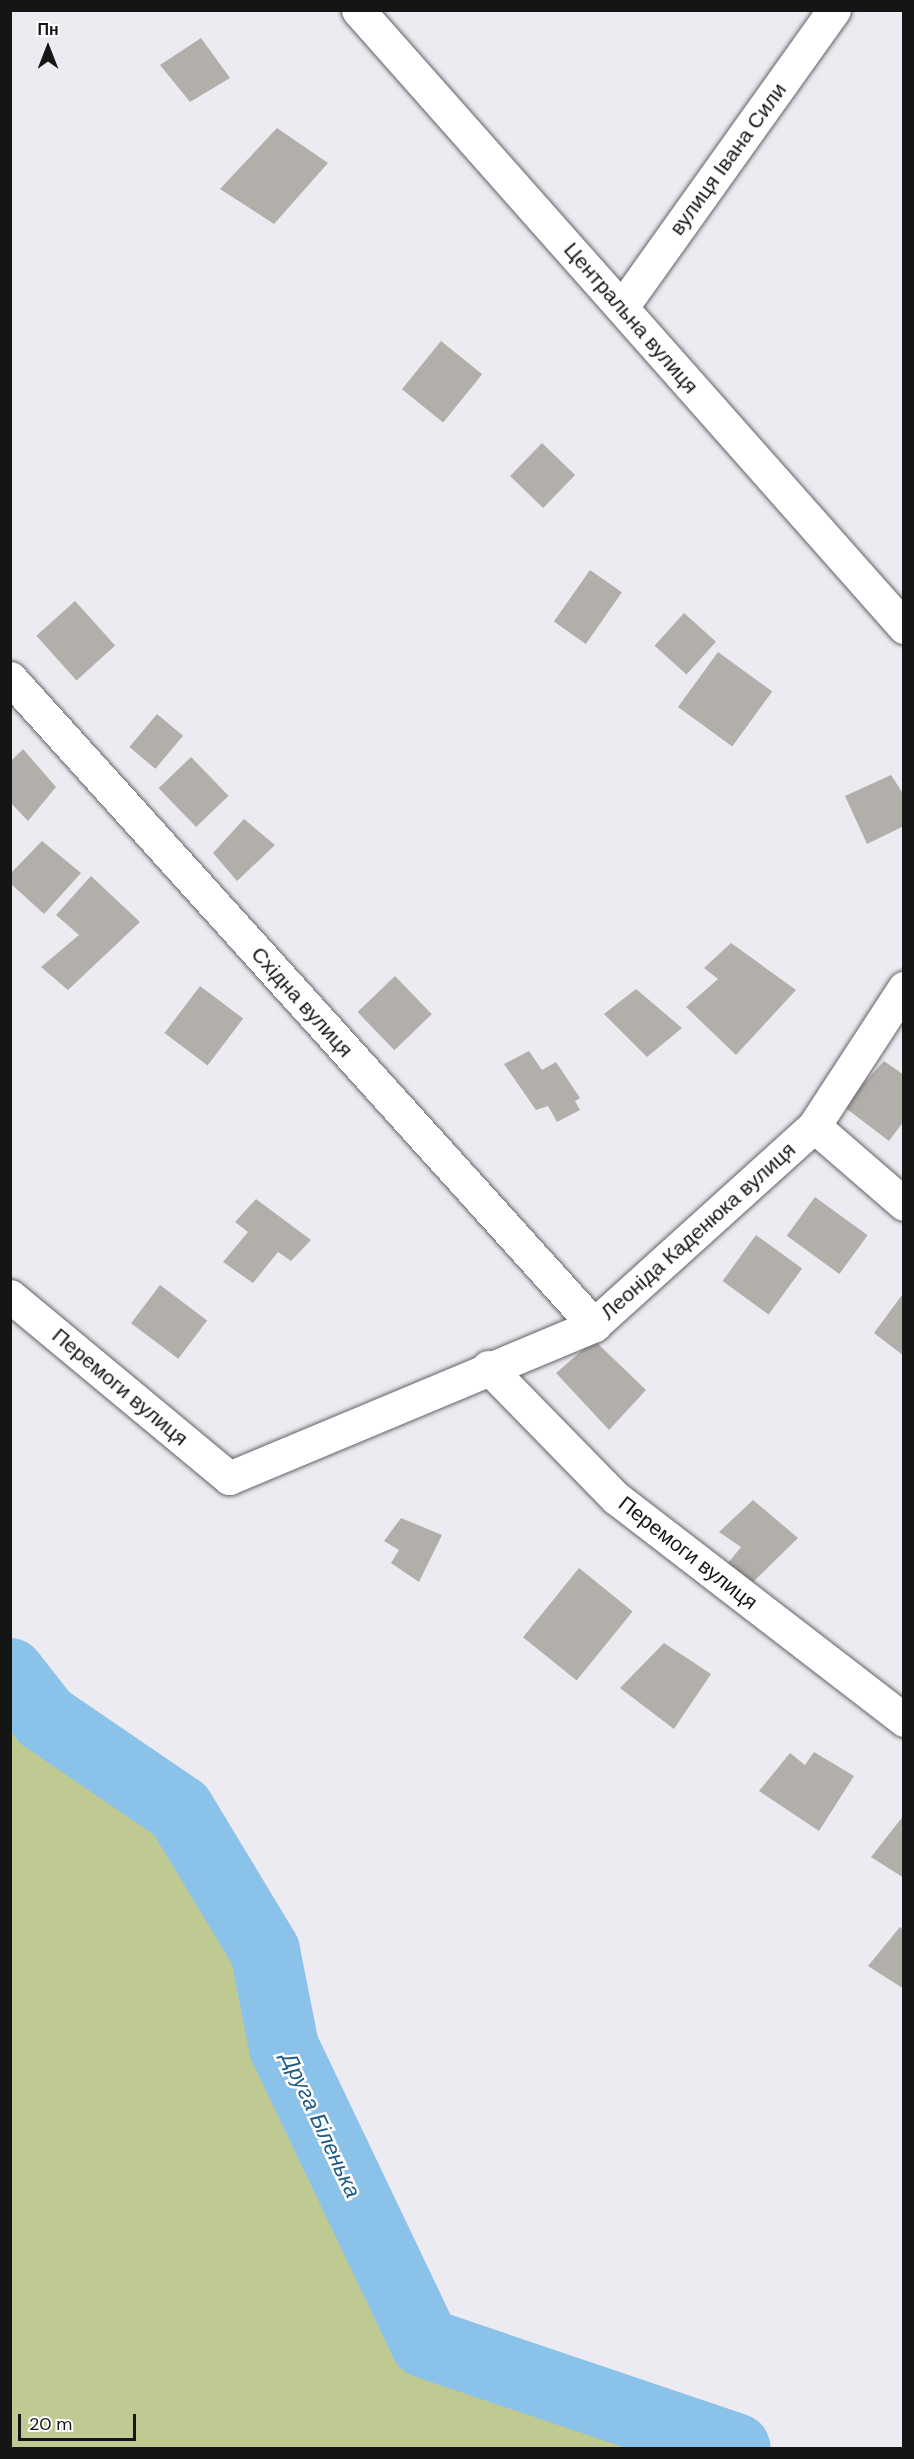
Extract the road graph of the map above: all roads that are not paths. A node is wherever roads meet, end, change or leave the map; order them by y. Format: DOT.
graph roads {
  1 [pos="358,10"];
  2 [pos="834,10"];
  3 [pos="622,307"];
  4 [pos="903,627"];
  5 [pos="10,678"];
  6 [pos="903,988"];
  7 [pos="814,1126"];
  8 [pos="903,1204"];
  9 [pos="10,1296"];
  10 [pos="594,1325"];
  11 [pos="488,1367"];
  12 [pos="229,1479"];
  13 [pos="903,1720"];
  1 -- 3 [label="street, Центральна вулиця"];
  2 -- 3 [label="street, вулиця Івана Сили"];
  3 -- 4 [label="street, Центральна вулиця"];
  5 -- 10 [label="street, Східна вулиця"];
  6 -- 7 [label="street, Леоніда Каденюка вулиця"];
  7 -- 8 [label="street"];
  7 -- 10 [label="street, Леоніда Каденюка вулиця"];
  9 -- 12 [label="street, Перемоги вулиця"];
  10 -- 11 [label="street, Леоніда Каденюка вулиця"];
  11 -- 12 [label="street, Леоніда Каденюка вулиця"];
  11 -- 13 [label="street, Перемоги вулиця"];
}
